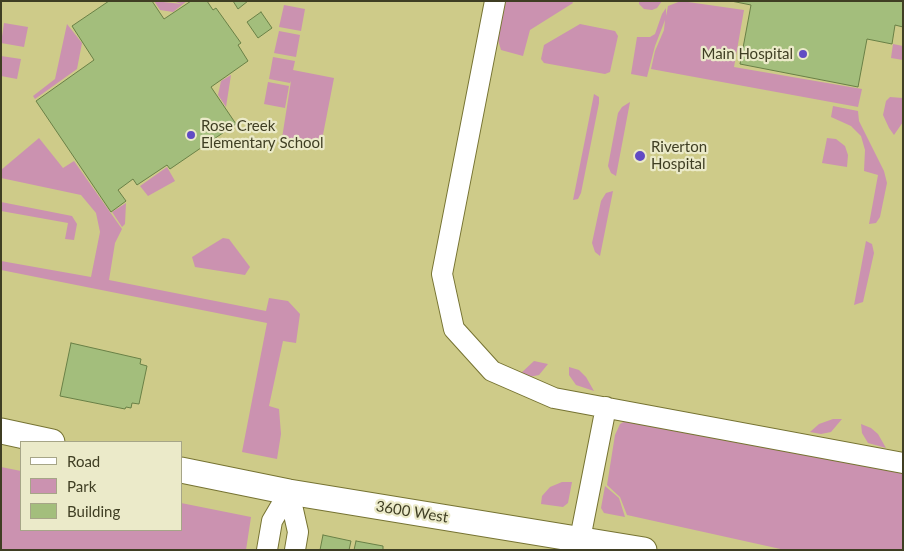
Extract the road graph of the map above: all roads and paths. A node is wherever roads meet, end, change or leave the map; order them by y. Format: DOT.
graph roads {
  1 [pos="495,1"];
  2 [pos="606,407"];
  3 [pos="1,431"];
  4 [pos="47,441"];
  5 [pos="903,463"];
  6 [pos="182,470"];
  7 [pos="289,492"];
  8 [pos="580,539"];
  9 [pos="267,550"];
  10 [pos="295,550"];
  11 [pos="644,550"];
  1 -- 2 [label="street"];
  2 -- 5 [label="street"];
  2 -- 8 [label="street"];
  3 -- 4 [label="main road"];
  6 -- 7 [label="main road, 3600 West"];
  7 -- 8 [label="main road, 3600 West"];
  7 -- 9 [label="street"];
  7 -- 10 [label="street"];
  8 -- 11 [label="main road, 3600 West"];
}
